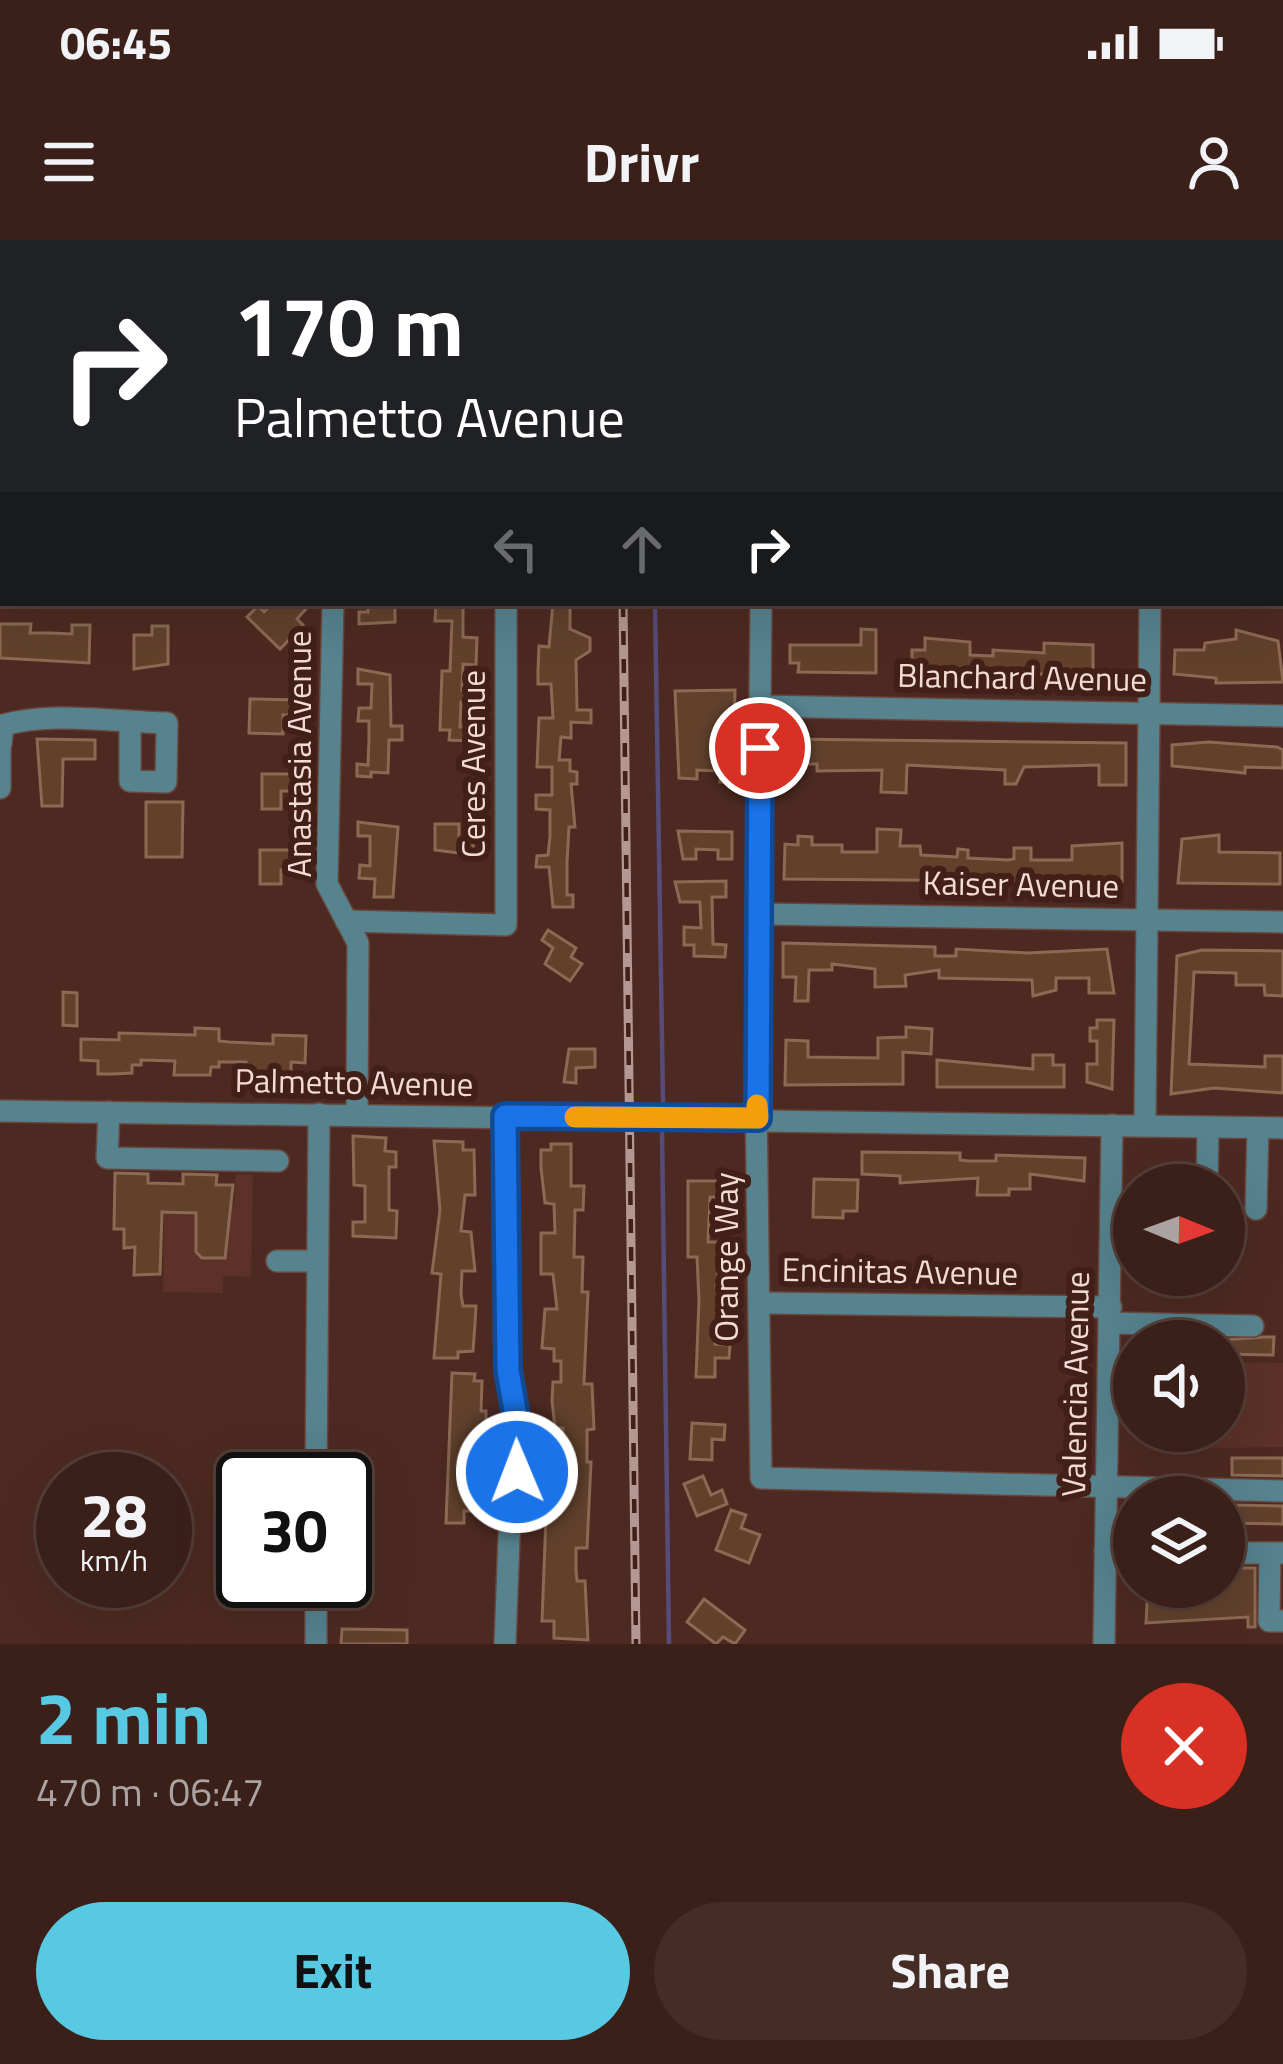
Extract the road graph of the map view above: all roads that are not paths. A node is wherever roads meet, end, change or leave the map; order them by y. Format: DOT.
graph roads {
  1 [pos="333,606"];
  2 [pos="506,606"];
  3 [pos="761,606"];
  4 [pos="1150,606"];
  5 [pos="760,706"];
  6 [pos="1148,712"];
  7 [pos="1283,716"];
  8 [pos="130,722"];
  9 [pos="0,744"];
  10 [pos="0,788"];
  11 [pos="758,914"];
  12 [pos="1146,919"];
  13 [pos="346,921"];
  14 [pos="1283,922"];
  15 [pos="0,1111"];
  16 [pos="109,1112"];
  17 [pos="319,1114"];
  18 [pos="357,1114"];
  19 [pos="505,1116"];
  20 [pos="758,1118"];
  21 [pos="1112,1125"];
  22 [pos="1145,1125"];
  23 [pos="1208,1126"];
  24 [pos="1258,1128"];
  25 [pos="1283,1128"];
  26 [pos="278,1161"];
  27 [pos="1207,1164"];
  28 [pos="1256,1209"];
  29 [pos="277,1261"];
  30 [pos="315,1261"];
  31 [pos="760,1303"];
  32 [pos="1111,1315"];
  33 [pos="1253,1325"];
  34 [pos="316,1452"];
  35 [pos="1106,1486"];
  36 [pos="1283,1490"];
  37 [pos="1105,1551"];
  38 [pos="1113,1551"];
  39 [pos="1245,1553"];
  40 [pos="1276,1553"];
  41 [pos="316,1608"];
  42 [pos="1283,1621"];
  43 [pos="316,1644"];
  44 [pos="505,1644"];
  45 [pos="1104,1644"];
  1 -- 13 [label="street, Anastasia Avenue"];
  2 -- 13 [label="street, Ceres Avenue"];
  3 -- 5 [label="street, Orange Way"];
  4 -- 6 [label="street"];
  5 -- 6 [label="street, Blanchard Avenue"];
  5 -- 11 [label="street, Orange Way"];
  6 -- 7 [label="street, Blanchard Avenue"];
  6 -- 12 [label="street"];
  8 -- 9 [label="street"];
  9 -- 10 [label="street"];
  11 -- 12 [label="street, Kaiser Avenue"];
  11 -- 20 [label="street, Orange Way"];
  12 -- 14 [label="street, Kaiser Avenue"];
  12 -- 22 [label="street"];
  13 -- 18 [label="street, Anastasia Avenue"];
  15 -- 16 [label="street, Palmetto Avenue"];
  16 -- 17 [label="street, Palmetto Avenue"];
  16 -- 26 [label="street"];
  17 -- 18 [label="street, Palmetto Avenue"];
  17 -- 30 [label="street"];
  18 -- 19 [label="street, Palmetto Avenue"];
  19 -- 20 [label="street, Palmetto Avenue"];
  19 -- 44 [label="street"];
  20 -- 21 [label="street, Palmetto Avenue"];
  20 -- 31 [label="street, Orange Way"];
  21 -- 22 [label="street, Palmetto Avenue"];
  21 -- 32 [label="street, Valencia Avenue"];
  22 -- 23 [label="street, Palmetto Avenue"];
  23 -- 24 [label="street, Palmetto Avenue"];
  23 -- 27 [label="street"];
  24 -- 25 [label="street, Palmetto Avenue"];
  24 -- 28 [label="street"];
  29 -- 30 [label="street"];
  30 -- 34 [label="street"];
  31 -- 32 [label="street, Encinitas Avenue"];
  31 -- 35 [label="street, Orange Way"];
  32 -- 33 [label="street, Encinitas Avenue"];
  32 -- 35 [label="street, Valencia Avenue"];
  35 -- 36 [label="street"];
  35 -- 37 [label="street, Valencia Avenue"];
  37 -- 38 [label="street"];
  37 -- 45 [label="street, Valencia Avenue"];
  39 -- 40 [label="street"];
  40 -- 42 [label="street"];
  41 -- 43 [label="street"];
}
